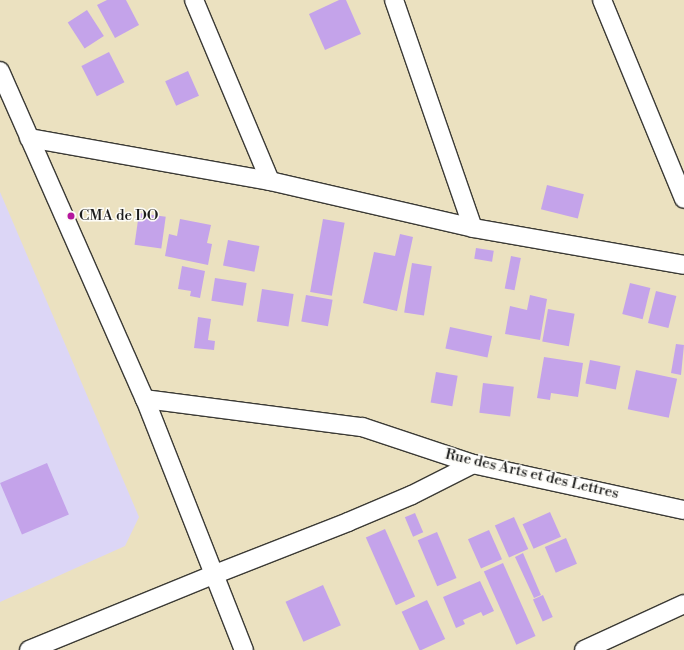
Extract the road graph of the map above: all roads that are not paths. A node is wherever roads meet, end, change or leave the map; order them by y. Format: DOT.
graph roads {
  1 [pos="194,0"];
  2 [pos="394,0"];
  3 [pos="602,0"];
  4 [pos="0,71"];
  5 [pos="29,138"];
  6 [pos="270,180"];
  7 [pos="684,199"];
  8 [pos="473,228"];
  9 [pos="684,265"];
  10 [pos="145,399"];
  11 [pos="473,464"];
  12 [pos="684,510"];
  13 [pos="213,575"];
  14 [pos="684,604"];
  15 [pos="29,650"];
  16 [pos="244,650"];
  17 [pos="584,650"];
  1 -- 6 [label="street"];
  2 -- 8 [label="street"];
  3 -- 7 [label="street"];
  4 -- 5 [label="street"];
  5 -- 6 [label="street"];
  5 -- 10 [label="street"];
  6 -- 8 [label="street"];
  8 -- 9 [label="street"];
  10 -- 11 [label="street, Rue des Arts et des Lettres"];
  10 -- 13 [label="street"];
  11 -- 12 [label="street, Rue des Arts et des Lettres"];
  11 -- 13 [label="street"];
  13 -- 15 [label="street"];
  13 -- 16 [label="street"];
  14 -- 17 [label="street"];
}
